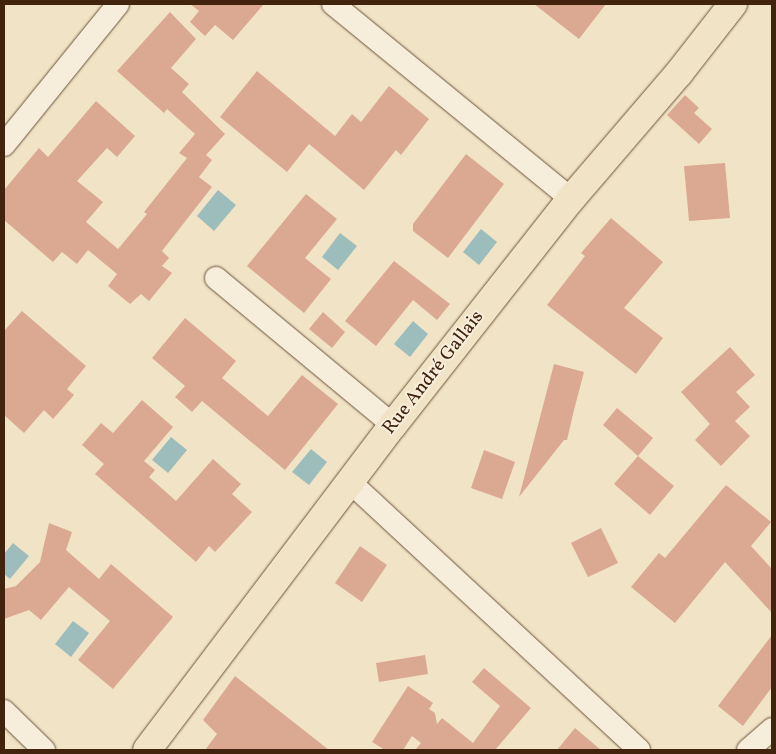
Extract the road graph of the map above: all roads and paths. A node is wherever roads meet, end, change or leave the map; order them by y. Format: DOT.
graph roads {
  1 [pos="118,4"];
  2 [pos="333,4"];
  3 [pos="733,4"];
  4 [pos="4,145"];
  5 [pos="571,199"];
  6 [pos="216,278"];
  7 [pos="393,425"];
  8 [pos="350,482"];
  9 [pos="4,711"];
  10 [pos="772,729"];
  11 [pos="44,750"];
  12 [pos="147,750"];
  13 [pos="639,750"];
  14 [pos="748,750"];
  1 -- 4 [label="street"];
  2 -- 5 [label="street"];
  3 -- 5 [label="main road, Rue André Gallais"];
  5 -- 7 [label="main road, Rue André Gallais"];
  6 -- 7 [label="street"];
  7 -- 8 [label="main road, Rue André Gallais"];
  8 -- 12 [label="main road, Rue André Gallais"];
  8 -- 13 [label="street"];
  9 -- 11 [label="street"];
  10 -- 14 [label="street"];
}
